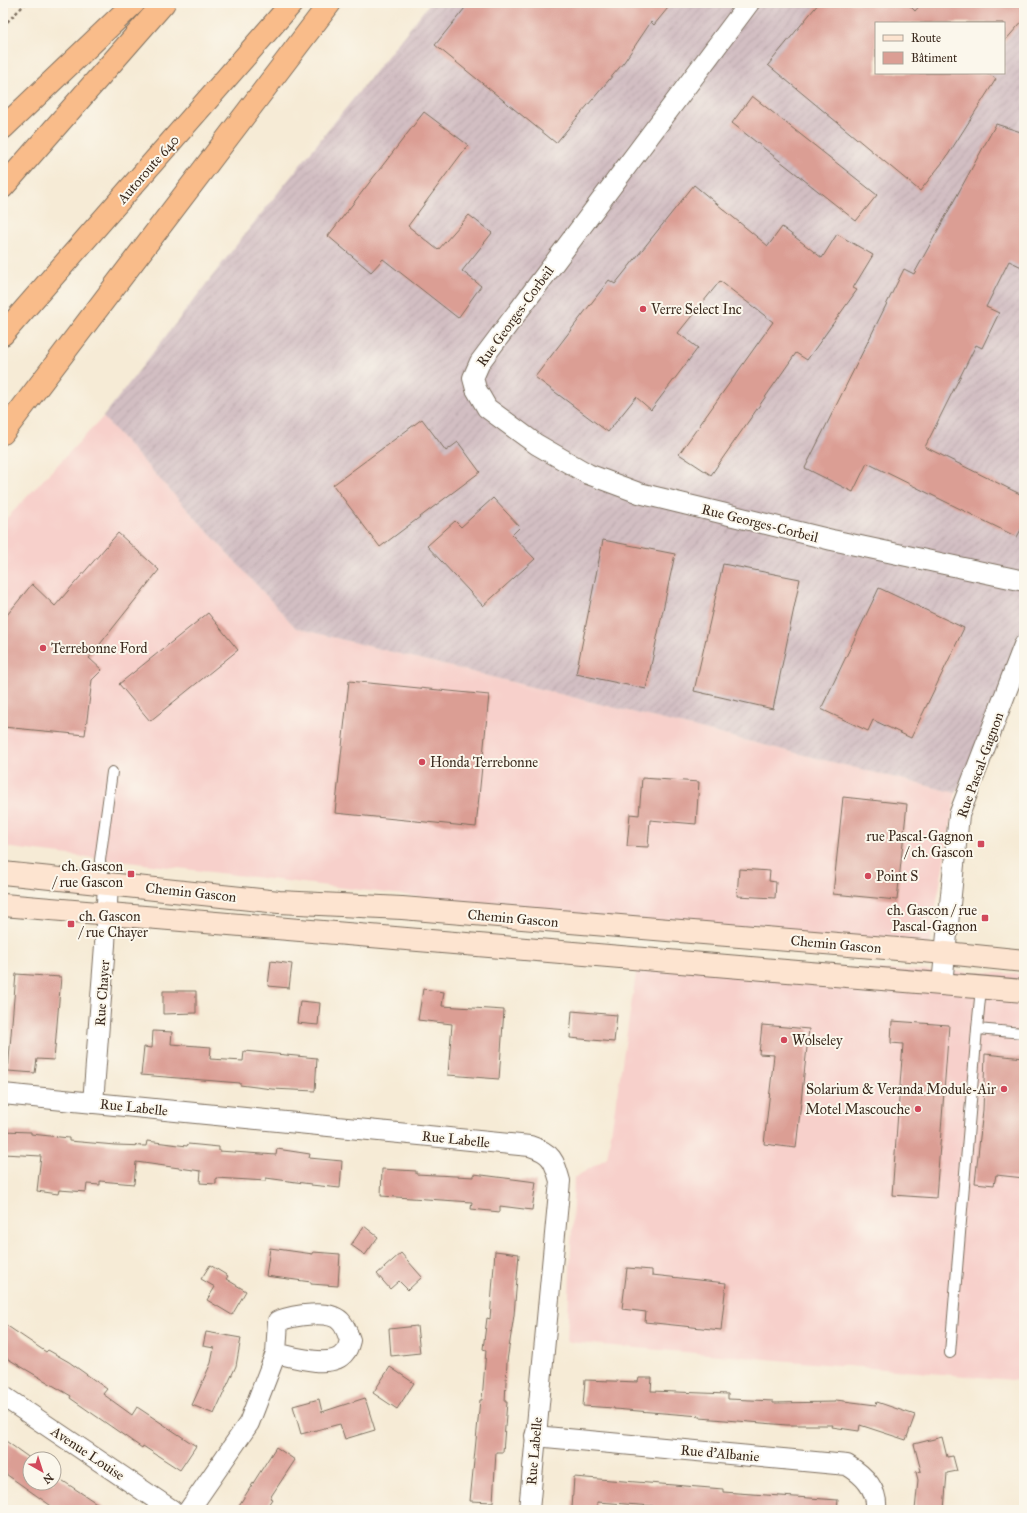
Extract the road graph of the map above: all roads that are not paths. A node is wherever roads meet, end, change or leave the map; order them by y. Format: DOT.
graph roads {
  1 [pos="134,3"];
  2 [pos="164,3"];
  3 [pos="292,3"];
  4 [pos="330,3"];
  5 [pos="749,3"];
  6 [pos="3,128"];
  7 [pos="3,187"];
  8 [pos="3,334"];
  9 [pos="3,433"];
  10 [pos="1024,581"];
  11 [pos="1024,645"];
  12 [pos="112,772"];
  13 [pos="3,873"];
  14 [pos="108,884"];
  15 [pos="3,905"];
  16 [pos="106,914"];
  17 [pos="946,952"];
  18 [pos="1024,961"];
  19 [pos="942,984"];
  20 [pos="981,988"];
  21 [pos="1024,991"];
  22 [pos="977,1029"];
  23 [pos="1024,1033"];
  24 [pos="3,1094"];
  25 [pos="93,1103"];
  26 [pos="276,1353"];
  27 [pos="950,1353"];
  28 [pos="3,1396"];
  29 [pos="535,1436"];
  30 [pos="172,1510"];
  31 [pos="189,1510"];
  32 [pos="529,1510"];
  33 [pos="876,1510"];
  1 -- 6 [label="highway"];
  2 -- 7 [label="highway"];
  3 -- 8 [label="highway, Autoroute 640"];
  4 -- 9 [label="highway"];
  5 -- 10 [label="street, Rue Georges-Corbeil"];
  11 -- 17 [label="street, Rue Pascal-Gagnon"];
  12 -- 14 [label="lane"];
  13 -- 14 [label="main road, Chemin Gascon"];
  14 -- 16 [label="street, Rue Chayer"];
  14 -- 17 [label="main road, Chemin Gascon"];
  15 -- 16 [label="main road, Chemin Gascon"];
  16 -- 19 [label="main road, Chemin Gascon"];
  16 -- 25 [label="street, Rue Chayer"];
  17 -- 18 [label="main road, Chemin Gascon"];
  17 -- 19 [label="street, Rue Pascal-Gagnon"];
  19 -- 20 [label="main road, Chemin Gascon"];
  20 -- 21 [label="main road, Chemin Gascon"];
  20 -- 22 [label="lane"];
  22 -- 23 [label="lane"];
  22 -- 27 [label="lane"];
  24 -- 25 [label="street, Rue Labelle"];
  25 -- 29 [label="street, Rue Labelle"];
  26 -- 31 [label="street"];
  28 -- 30 [label="street, Avenue Louise"];
  29 -- 32 [label="street, Rue Labelle"];
  29 -- 33 [label="street, Rue d'Albanie"];
}
